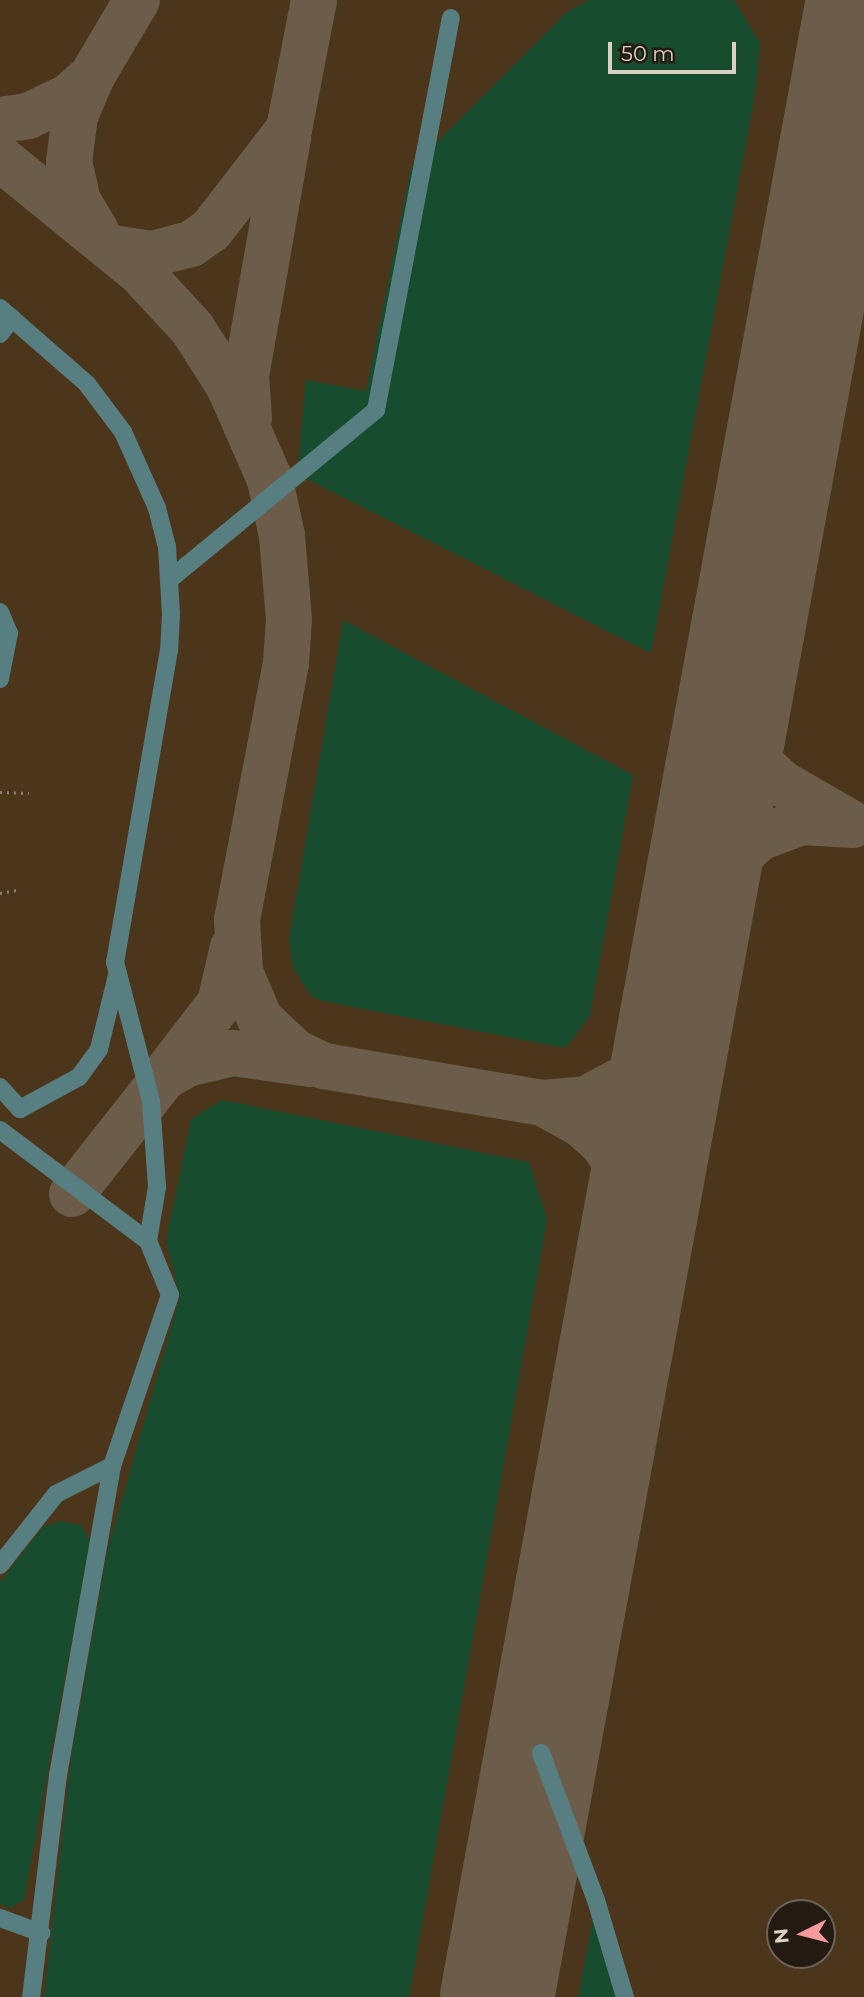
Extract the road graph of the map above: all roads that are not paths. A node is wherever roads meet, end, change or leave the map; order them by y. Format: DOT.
graph roads {
  1 [pos="451,18"];
  2 [pos="6,313"];
  3 [pos="0,334"];
  4 [pos="169,580"];
  5 [pos="0,612"];
  6 [pos="0,679"];
  7 [pos="118,972"];
  8 [pos="5,1093"];
  9 [pos="1,1130"];
  10 [pos="148,1241"];
  11 [pos="112,1466"];
  12 [pos="0,1565"];
  13 [pos="541,1753"];
  14 [pos="0,1918"];
  15 [pos="41,1933"];
  16 [pos="30,1997"];
  17 [pos="625,1997"];
  1 -- 4 [label="lane"];
  2 -- 3 [label="lane"];
  2 -- 4 [label="lane"];
  4 -- 7 [label="lane"];
  5 -- 6 [label="lane"];
  7 -- 8 [label="lane"];
  7 -- 10 [label="lane"];
  8 -- 9 [label="lane"];
  9 -- 10 [label="lane"];
  10 -- 11 [label="lane"];
  11 -- 12 [label="lane"];
  11 -- 15 [label="lane"];
  13 -- 17 [label="lane"];
  14 -- 15 [label="lane"];
  15 -- 16 [label="lane"];
}
